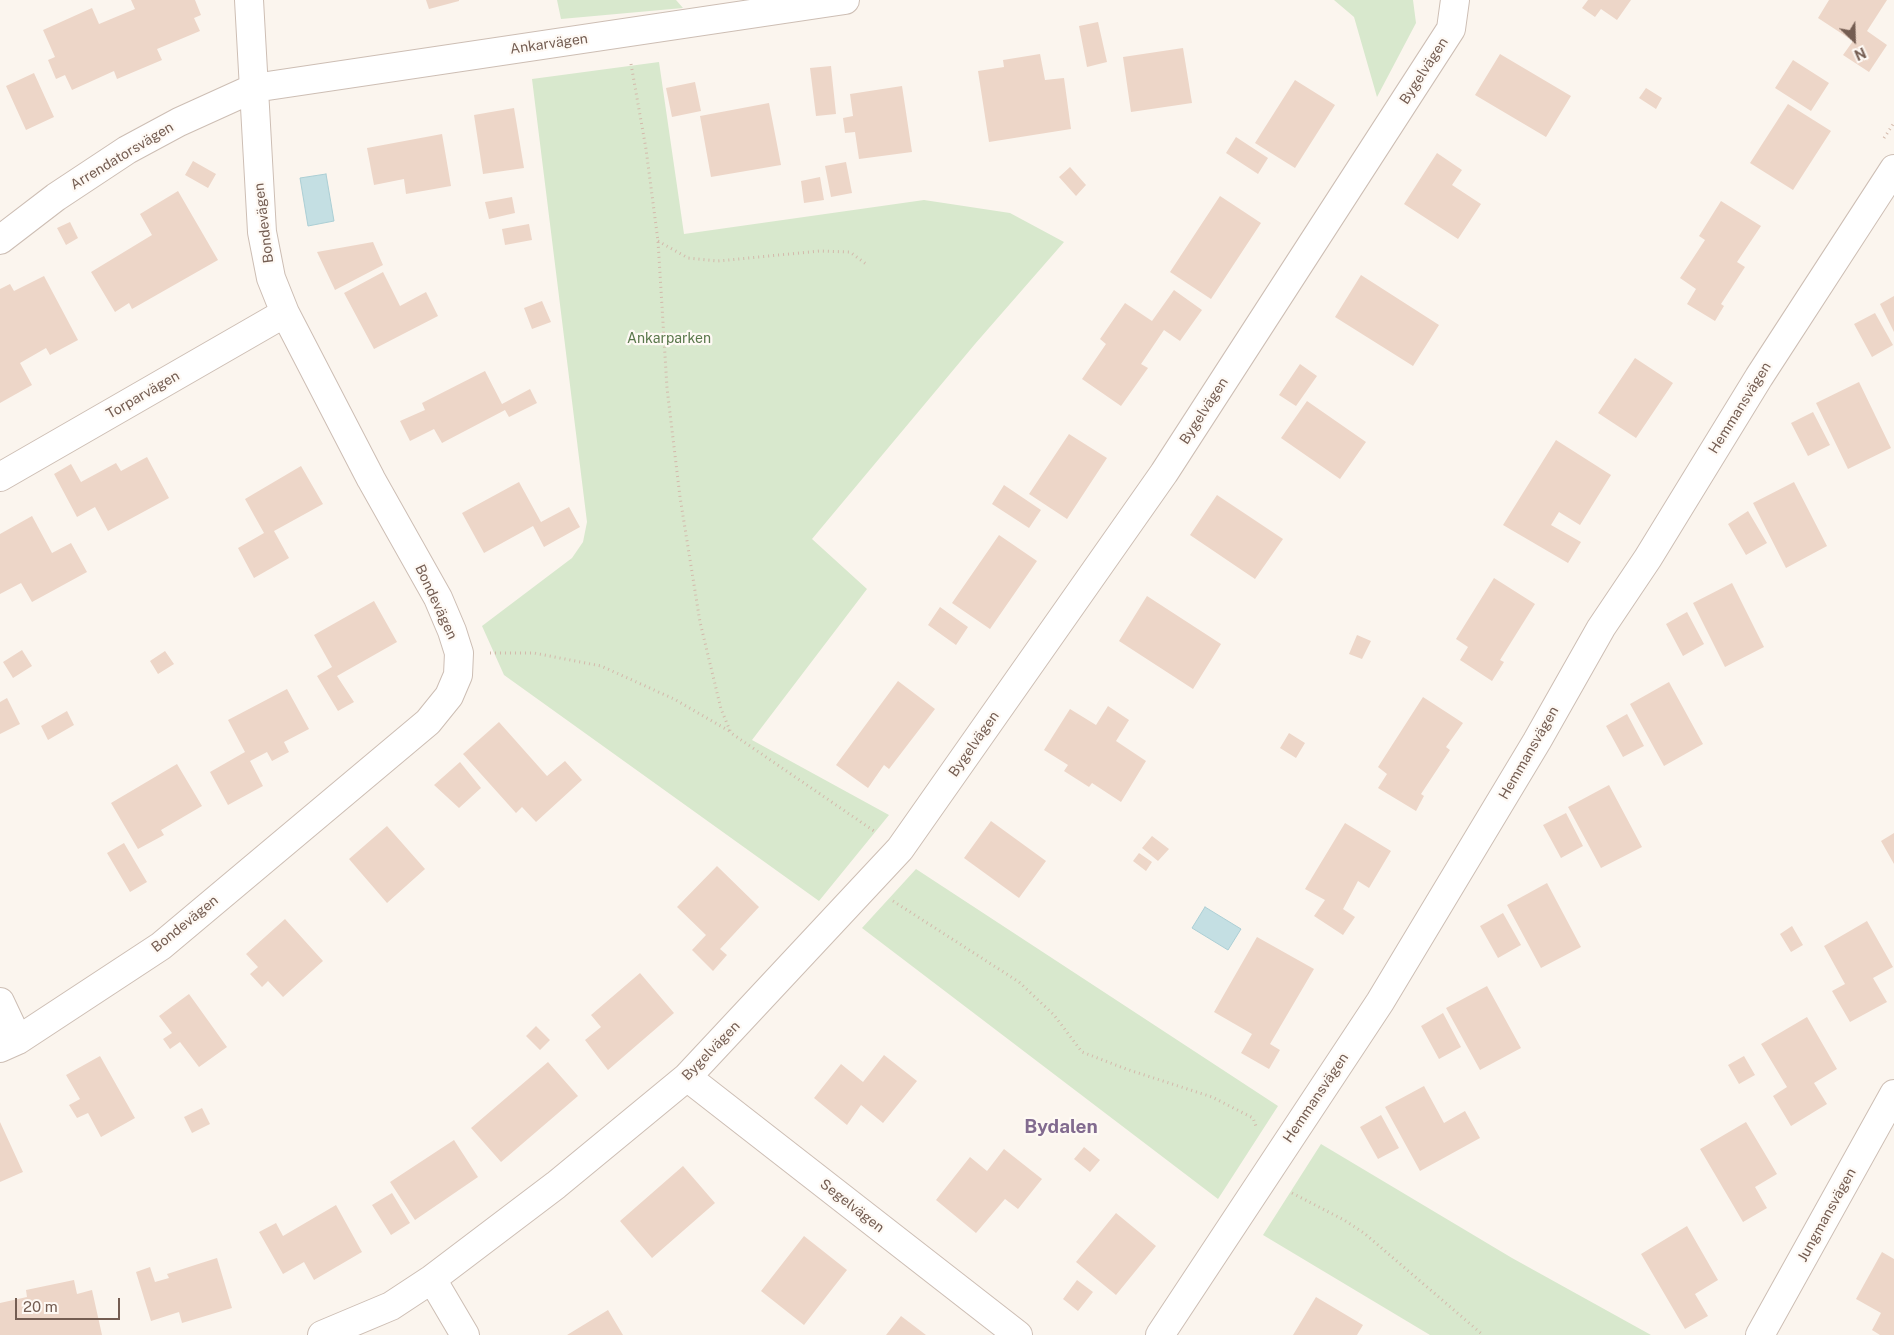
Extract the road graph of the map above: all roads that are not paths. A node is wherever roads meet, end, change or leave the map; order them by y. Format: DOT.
graph roads {
  1 [pos="249,0"];
  2 [pos="845,0"];
  3 [pos="1455,0"];
  4 [pos="254,88"];
  5 [pos="1894,169"];
  6 [pos="0,240"];
  7 [pos="285,313"];
  8 [pos="0,477"];
  9 [pos="0,1002"];
  10 [pos="9,1044"];
  11 [pos="687,1077"];
  12 [pos="1894,1094"];
  13 [pos="432,1279"];
  14 [pos="322,1335"];
  15 [pos="465,1335"];
  16 [pos="1018,1335"];
  17 [pos="1160,1335"];
  18 [pos="1760,1335"];
  1 -- 4 [label="street, Bondevägen"];
  2 -- 4 [label="street, Ankarvägen"];
  3 -- 11 [label="street, Bygelvägen"];
  4 -- 6 [label="street, Arrendatorsvägen"];
  4 -- 7 [label="street, Bondevägen"];
  5 -- 17 [label="street, Hemmansvägen"];
  7 -- 8 [label="street, Torparvägen"];
  7 -- 10 [label="street, Bondevägen"];
  9 -- 10 [label="street"];
  11 -- 13 [label="street, Bygelvägen"];
  11 -- 16 [label="street, Segelvägen"];
  12 -- 18 [label="street, Jungmansvägen"];
  13 -- 14 [label="street, Bygelvägen"];
  13 -- 15 [label="street"];
}
